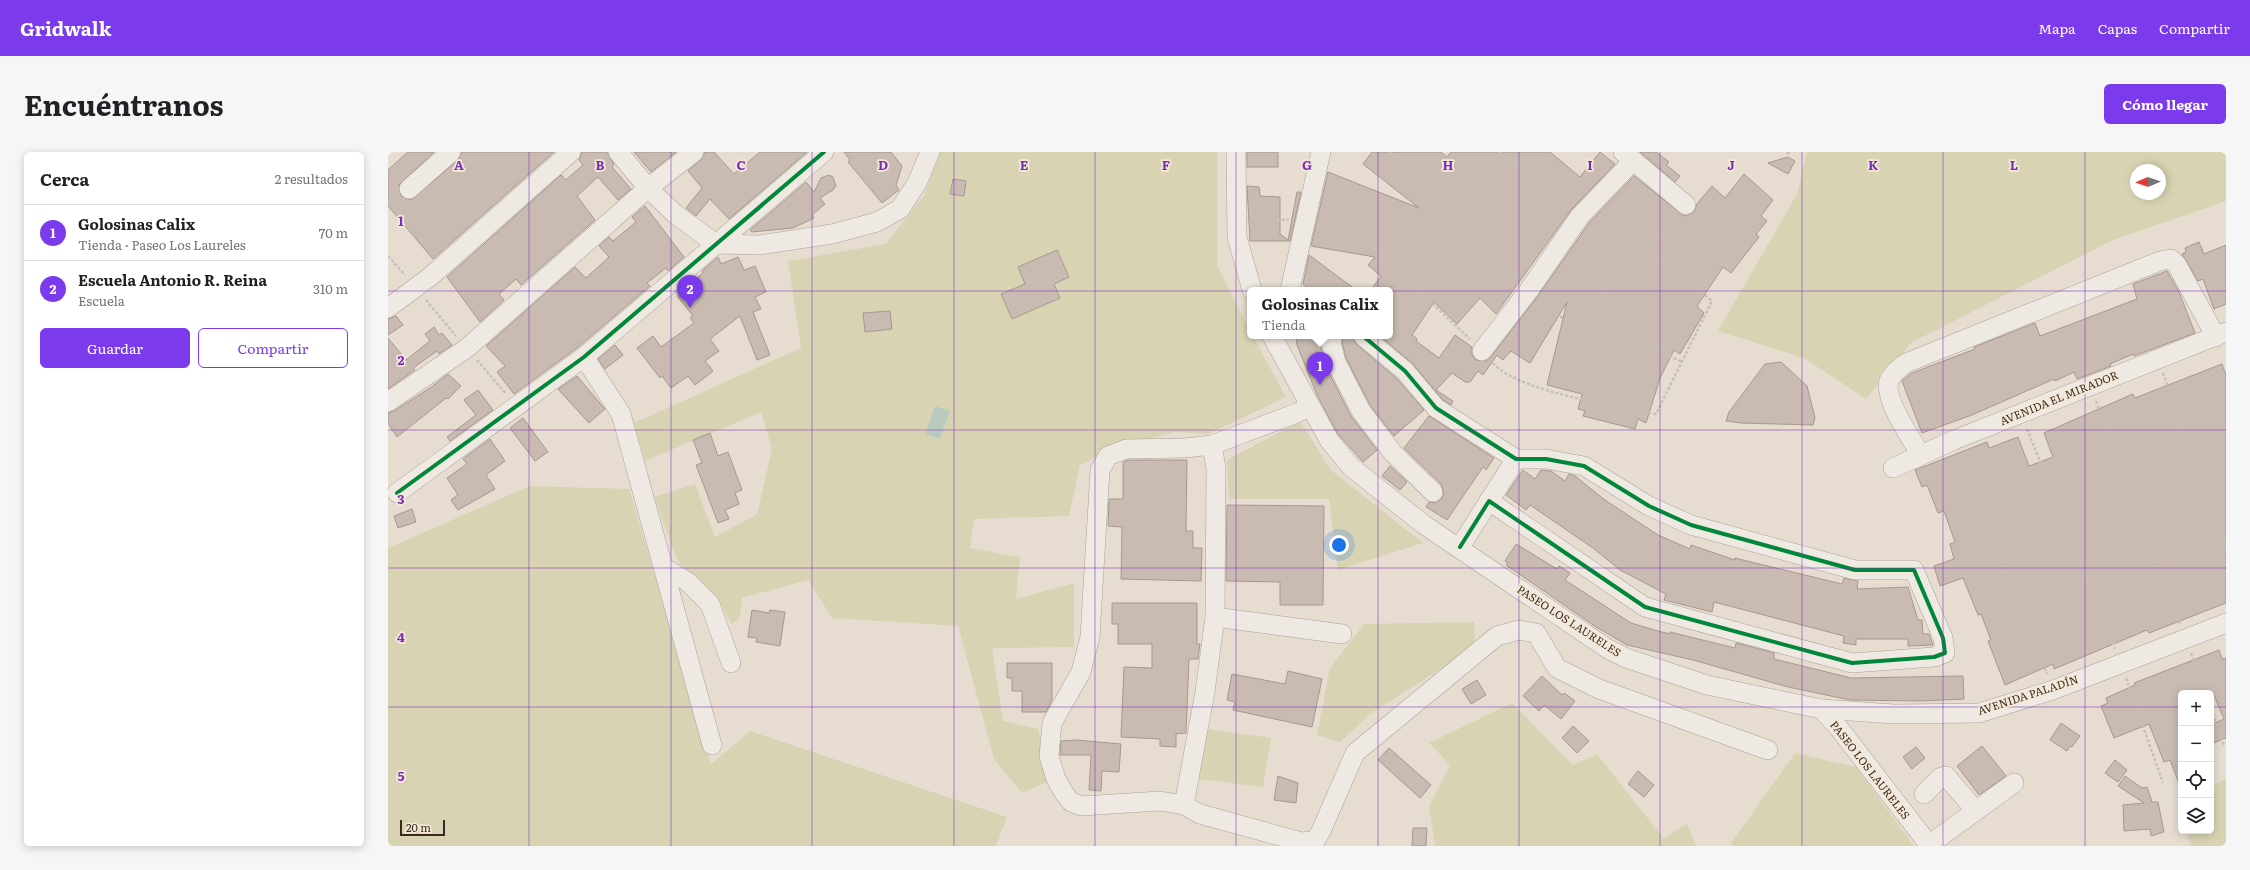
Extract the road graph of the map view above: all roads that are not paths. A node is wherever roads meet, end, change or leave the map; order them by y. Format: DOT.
graph roads {
  1 [pos="451,152"];
  2 [pos="571,152"];
  3 [pos="618,152"];
  4 [pos="694,152"];
  5 [pos="824,152"];
  6 [pos="930,152"];
  7 [pos="1236,152"];
  8 [pos="1321,152"];
  9 [pos="1628,157"];
  10 [pos="648,188"];
  11 [pos="409,190"];
  12 [pos="1686,205"];
  13 [pos="716,244"];
  14 [pos="1251,287"];
  15 [pos="1295,287"];
  16 [pos="388,308"];
  17 [pos="2221,335"];
  18 [pos="1274,339"];
  19 [pos="1332,339"];
  20 [pos="1367,339"];
  21 [pos="1482,351"];
  22 [pos="584,357"];
  23 [pos="388,402"];
  24 [pos="1310,406"];
  25 [pos="1212,445"];
  26 [pos="1921,455"];
  27 [pos="1516,458"];
  28 [pos="1893,468"];
  29 [pos="1433,492"];
  30 [pos="397,493"];
  31 [pos="1489,501"];
  32 [pos="1460,547"];
  33 [pos="665,568"];
  34 [pos="1215,617"];
  35 [pos="2226,623"];
  36 [pos="1342,634"];
  37 [pos="731,663"];
  38 [pos="1821,709"];
  39 [pos="712,745"];
  40 [pos="1768,750"];
  41 [pos="2014,783"];
  42 [pos="1924,794"];
  43 [pos="1184,805"];
  44 [pos="1976,811"];
  45 [pos="1317,843"];
  46 [pos="1929,846"];
  1 -- 11 [label="street"];
  2 -- 16 [label="street"];
  3 -- 10 [label="street"];
  4 -- 10 [label="street"];
  5 -- 13 [label="street"];
  6 -- 13 [label="street"];
  7 -- 14 [label="street"];
  8 -- 15 [label="street"];
  9 -- 12 [label="street"];
  9 -- 21 [label="street"];
  10 -- 13 [label="street"];
  10 -- 23 [label="street"];
  13 -- 22 [label="street"];
  17 -- 26 [label="street, AVENIDA EL MIRADOR"];
  17 -- 26 [label="street"];
  18 -- 24 [label="street, PASEO LOS LAURELES"];
  19 -- 29 [label="street"];
  20 -- 27 [label="street"];
  22 -- 30 [label="street"];
  22 -- 33 [label="street"];
  24 -- 25 [label="street"];
  24 -- 32 [label="street, PASEO LOS LAURELES"];
  25 -- 34 [label="street"];
  25 -- 43 [label="street"];
  26 -- 28 [label="street, AVENIDA EL MIRADOR"];
  27 -- 31 [label="street"];
  27 -- 31 [label="street"];
  31 -- 32 [label="street"];
  32 -- 38 [label="street, PASEO LOS LAURELES"];
  33 -- 37 [label="street"];
  33 -- 39 [label="street"];
  34 -- 36 [label="street"];
  34 -- 43 [label="street"];
  35 -- 38 [label="street, AVENIDA PALADÍN"];
  38 -- 46 [label="street, PASEO LOS LAURELES"];
  40 -- 45 [label="street"];
  41 -- 44 [label="street"];
  42 -- 44 [label="street"];
  43 -- 45 [label="street"];
  44 -- 46 [label="street"];
}
